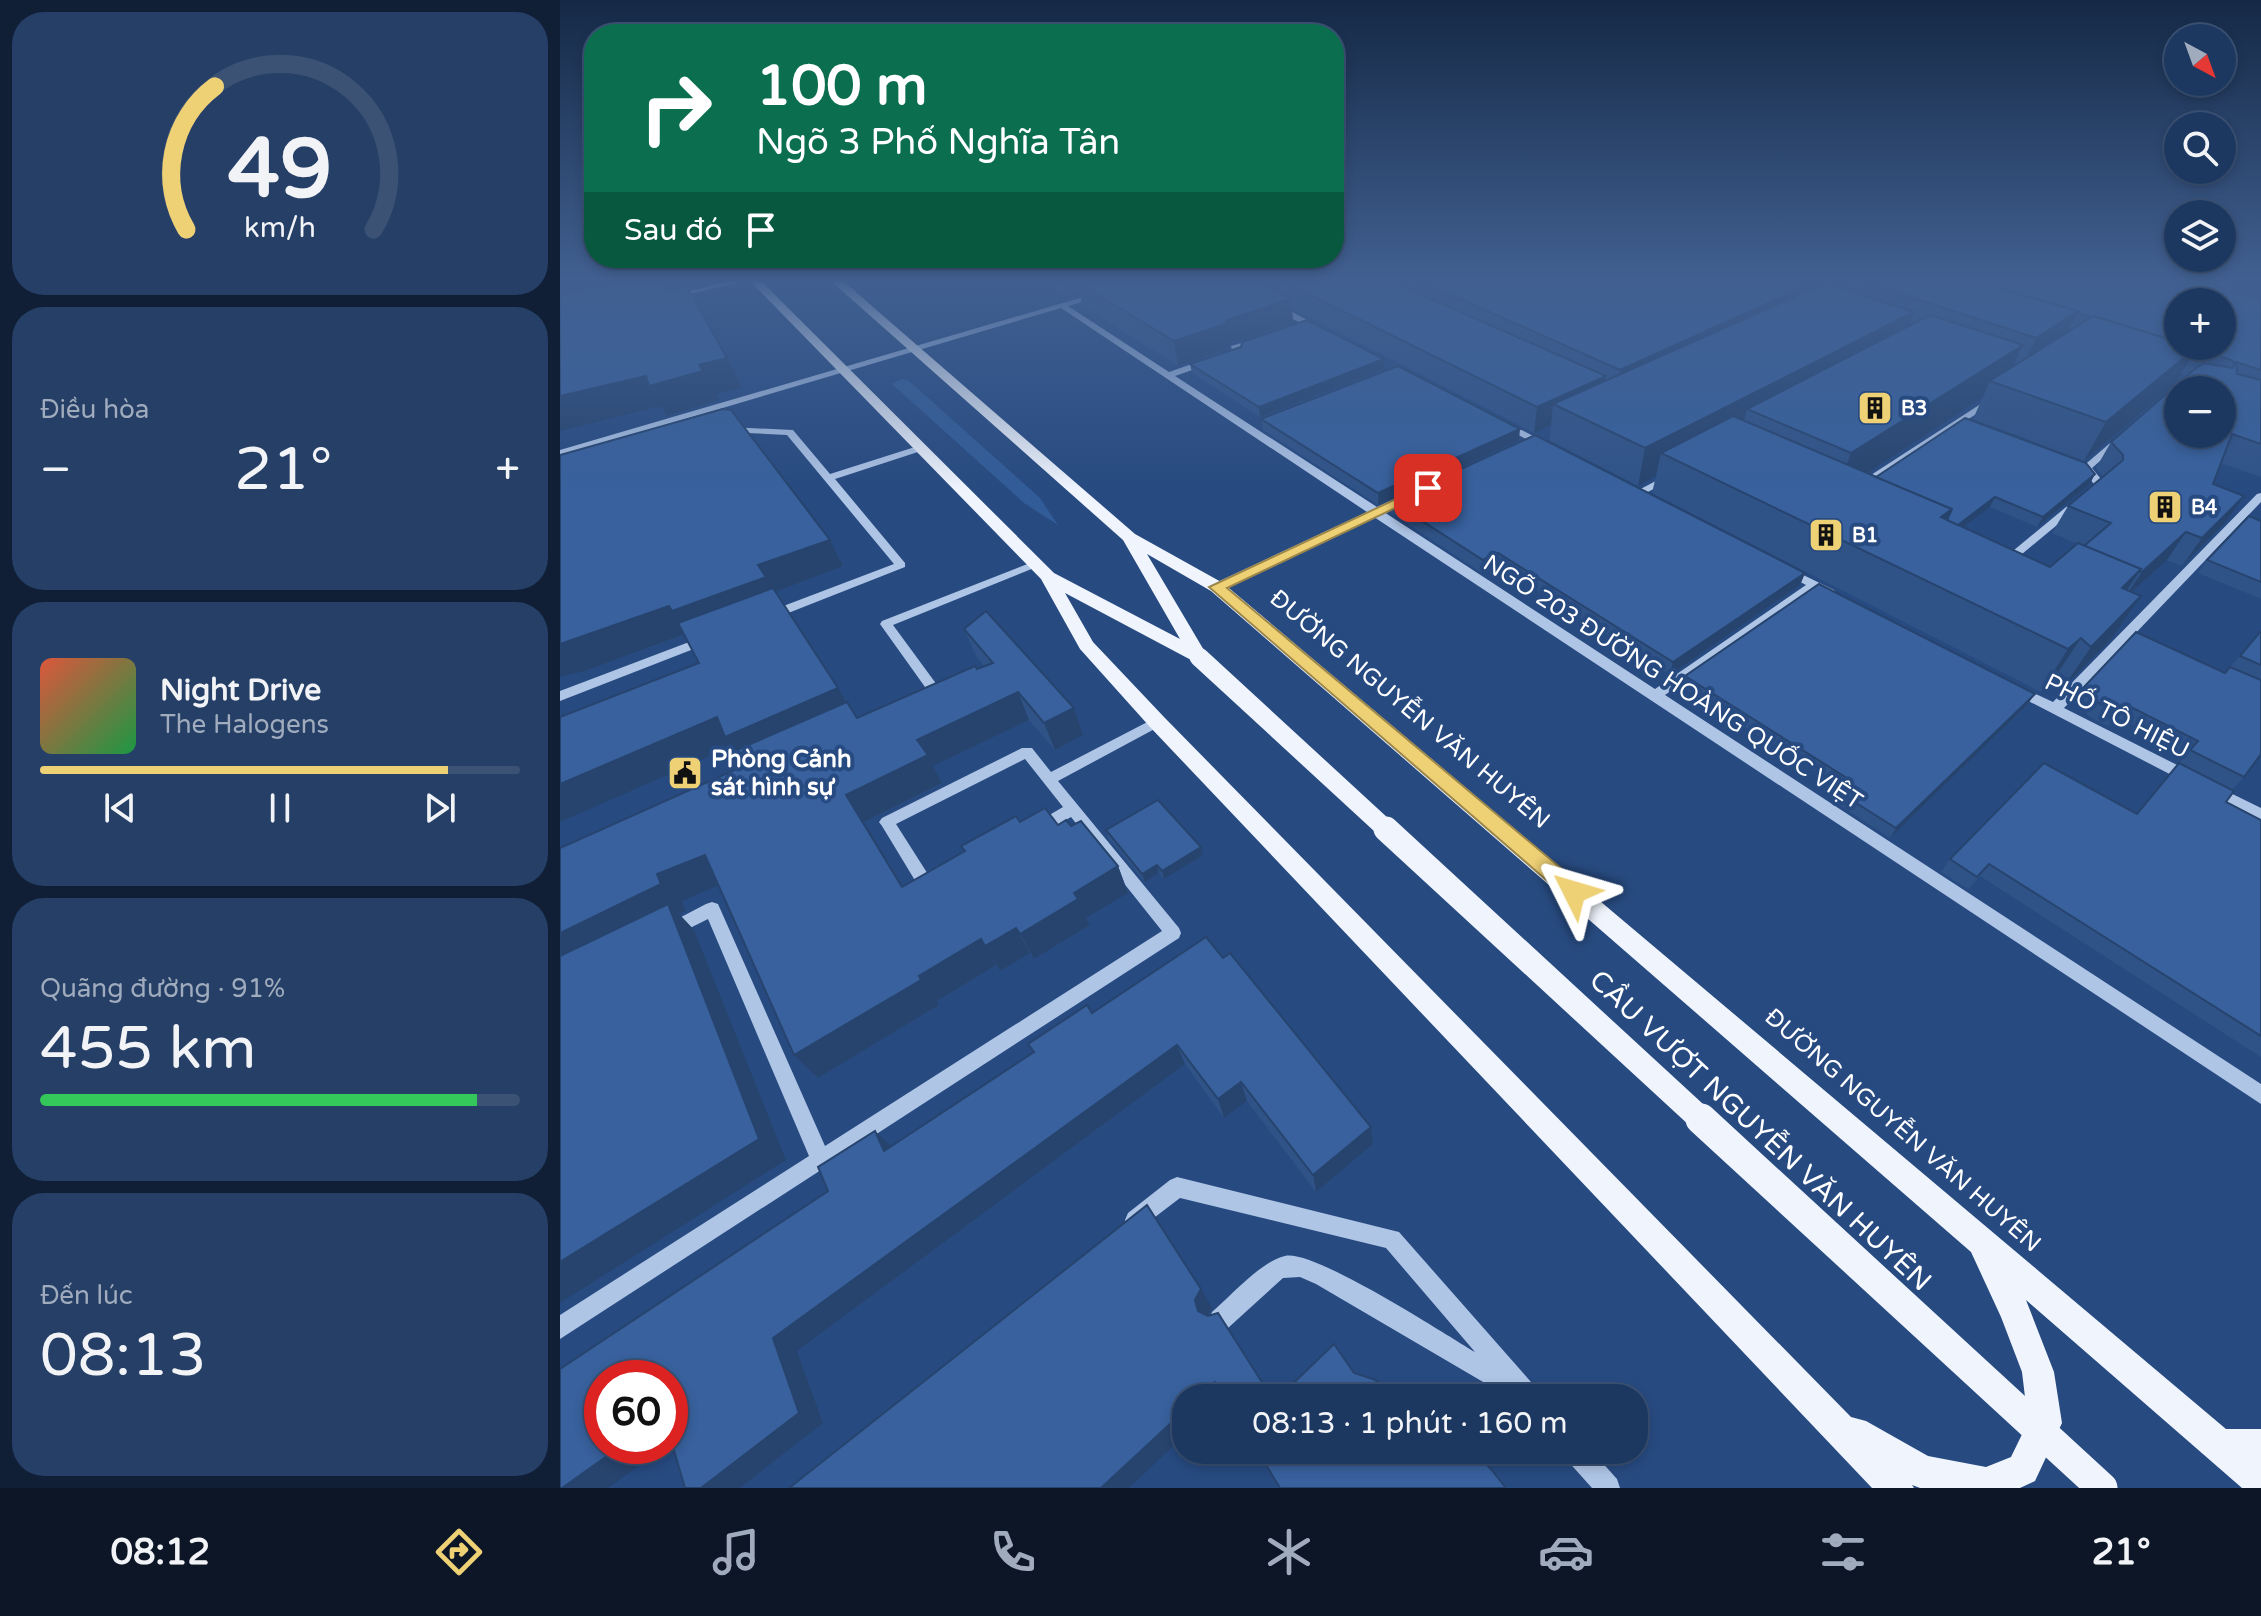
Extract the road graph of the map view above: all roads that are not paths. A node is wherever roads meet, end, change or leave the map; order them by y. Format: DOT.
graph roads {
  1 [pos="824,350"];
  2 [pos="908,350"];
  3 [pos="919,350"];
  4 [pos="1128,350"];
  5 [pos="1237,350"];
  6 [pos="844,371"];
  7 [pos="1166,376"];
  8 [pos="2008,389"];
  9 [pos="1492,418"];
  10 [pos="1959,421"];
  11 [pos="1973,426"];
  12 [pos="2131,430"];
  13 [pos="721,432"];
  14 [pos="1546,433"];
  15 [pos="1532,439"];
  16 [pos="1518,446"];
  17 [pos="921,448"];
  18 [pos="1559,452"];
  19 [pos="560,453"];
  20 [pos="2072,463"];
  21 [pos="2086,468"];
  22 [pos="1674,474"];
  23 [pos="828,478"];
  24 [pos="1624,486"];
  25 [pos="1418,492"];
  26 [pos="1850,492"];
  27 [pos="1638,493"];
  28 [pos="2261,496"];
  29 [pos="1651,500"];
  30 [pos="1375,512"];
  31 [pos="1129,537"];
  32 [pos="2011,558"];
  33 [pos="1773,564"];
  34 [pos="2024,564"];
  35 [pos="1041,570"];
  36 [pos="1995,571"];
  37 [pos="1814,585"];
  38 [pos="1217,587"];
  39 [pos="1842,599"];
  40 [pos="2131,611"];
  41 [pos="2144,617"];
  42 [pos="753,622"];
  43 [pos="2130,632"];
  44 [pos="723,634"];
  45 [pos="2144,638"];
  46 [pos="1199,657"];
  47 [pos="1998,680"];
  48 [pos="560,696"];
  49 [pos="1654,696"];
  50 [pos="905,702"];
  51 [pos="2055,709"];
  52 [pos="1157,722"];
  53 [pos="1049,779"];
  54 [pos="1073,809"];
  55 [pos="2261,815"];
  56 [pos="1021,837"];
  57 [pos="941,880"];
  58 [pos="656,937"];
  59 [pos="2261,1095"];
  60 [pos="820,1159"];
  61 [pos="1116,1235"];
  62 [pos="1980,1238"];
  63 [pos="1220,1320"];
  64 [pos="560,1328"];
  65 [pos="1507,1384"];
  66 [pos="1518,1384"];
  67 [pos="1833,1421"];
  68 [pos="2221,1446"];
  69 [pos="2261,1446"];
  70 [pos="1587,1464"];
  71 [pos="2261,1481"];
  72 [pos="1608,1488"];
  73 [pos="1896,1488"];
  74 [pos="2102,1488"];
  1 -- 6 [label="main road"];
  2 -- 6 [label="street"];
  3 -- 31 [label="main road, ĐƯỜNG NGUYỄN VĂN HUYÊN"];
  4 -- 7 [label="street, NGÕ 203 ĐƯỜNG HOÀNG QUỐC VIỆT"];
  5 -- 7 [label="street"];
  6 -- 17 [label="main road"];
  6 -- 19 [label="street"];
  7 -- 30 [label="street, NGÕ 203 ĐƯỜNG HOÀNG QUỐC VIỆT"];
  8 -- 10 [label="street"];
  9 -- 15 [label="street"];
  10 -- 11 [label="street"];
  10 -- 26 [label="street"];
  12 -- 21 [label="street"];
  13 -- 23 [label="street"];
  14 -- 15 [label="street"];
  15 -- 16 [label="street"];
  15 -- 18 [label="street"];
  17 -- 23 [label="street"];
  17 -- 35 [label="main road"];
  20 -- 21 [label="street"];
  21 -- 32 [label="street"];
  22 -- 27 [label="street"];
  23 -- 42 [label="street"];
  24 -- 27 [label="street"];
  25 -- 30 [label="street"];
  27 -- 29 [label="street"];
  28 -- 41 [label="street"];
  30 -- 38 [label="street"];
  30 -- 49 [label="street, NGÕ 203 ĐƯỜNG HOÀNG QUỐC VIỆT"];
  31 -- 38 [label="main road, ĐƯỜNG NGUYỄN VĂN HUYÊN"];
  31 -- 46 [label="main road, CẦU VƯỢT NGUYỄN VĂN HUYÊN"];
  32 -- 34 [label="street"];
  32 -- 36 [label="street"];
  33 -- 37 [label="street"];
  35 -- 46 [label="main road, CẦU VƯỢT NGUYỄN VĂN HUYÊN"];
  35 -- 50 [label="street"];
  35 -- 52 [label="main road"];
  37 -- 39 [label="street"];
  37 -- 49 [label="street"];
  38 -- 62 [label="main road, ĐƯỜNG NGUYỄN VĂN HUYÊN"];
  40 -- 41 [label="street"];
  41 -- 43 [label="street"];
  43 -- 45 [label="street"];
  43 -- 51 [label="street"];
  44 -- 48 [label="street"];
  46 -- 74 [label="main road, CẦU VƯỢT NGUYỄN VĂN HUYÊN, bridge"];
  47 -- 51 [label="street, PHỐ TÔ HIỆU"];
  49 -- 59 [label="street, NGÕ 203 ĐƯỜNG HOÀNG QUỐC VIỆT"];
  51 -- 55 [label="street, PHỐ TÔ HIỆU"];
  52 -- 53 [label="street"];
  52 -- 67 [label="main road"];
  53 -- 54 [label="street"];
  53 -- 57 [label="street"];
  54 -- 56 [label="street"];
  54 -- 60 [label="street"];
  58 -- 60 [label="street"];
  60 -- 64 [label="street"];
  61 -- 66 [label="street"];
  62 -- 67 [label="main road"];
  62 -- 68 [label="main road, ĐƯỜNG NGUYỄN VĂN HUYÊN"];
  63 -- 65 [label="street"];
  67 -- 73 [label="main road"];
  68 -- 69 [label="main road"];
  68 -- 71 [label="main road, ĐƯỜNG NGUYỄN VĂN HUYÊN"];
  70 -- 72 [label="street"];
}
